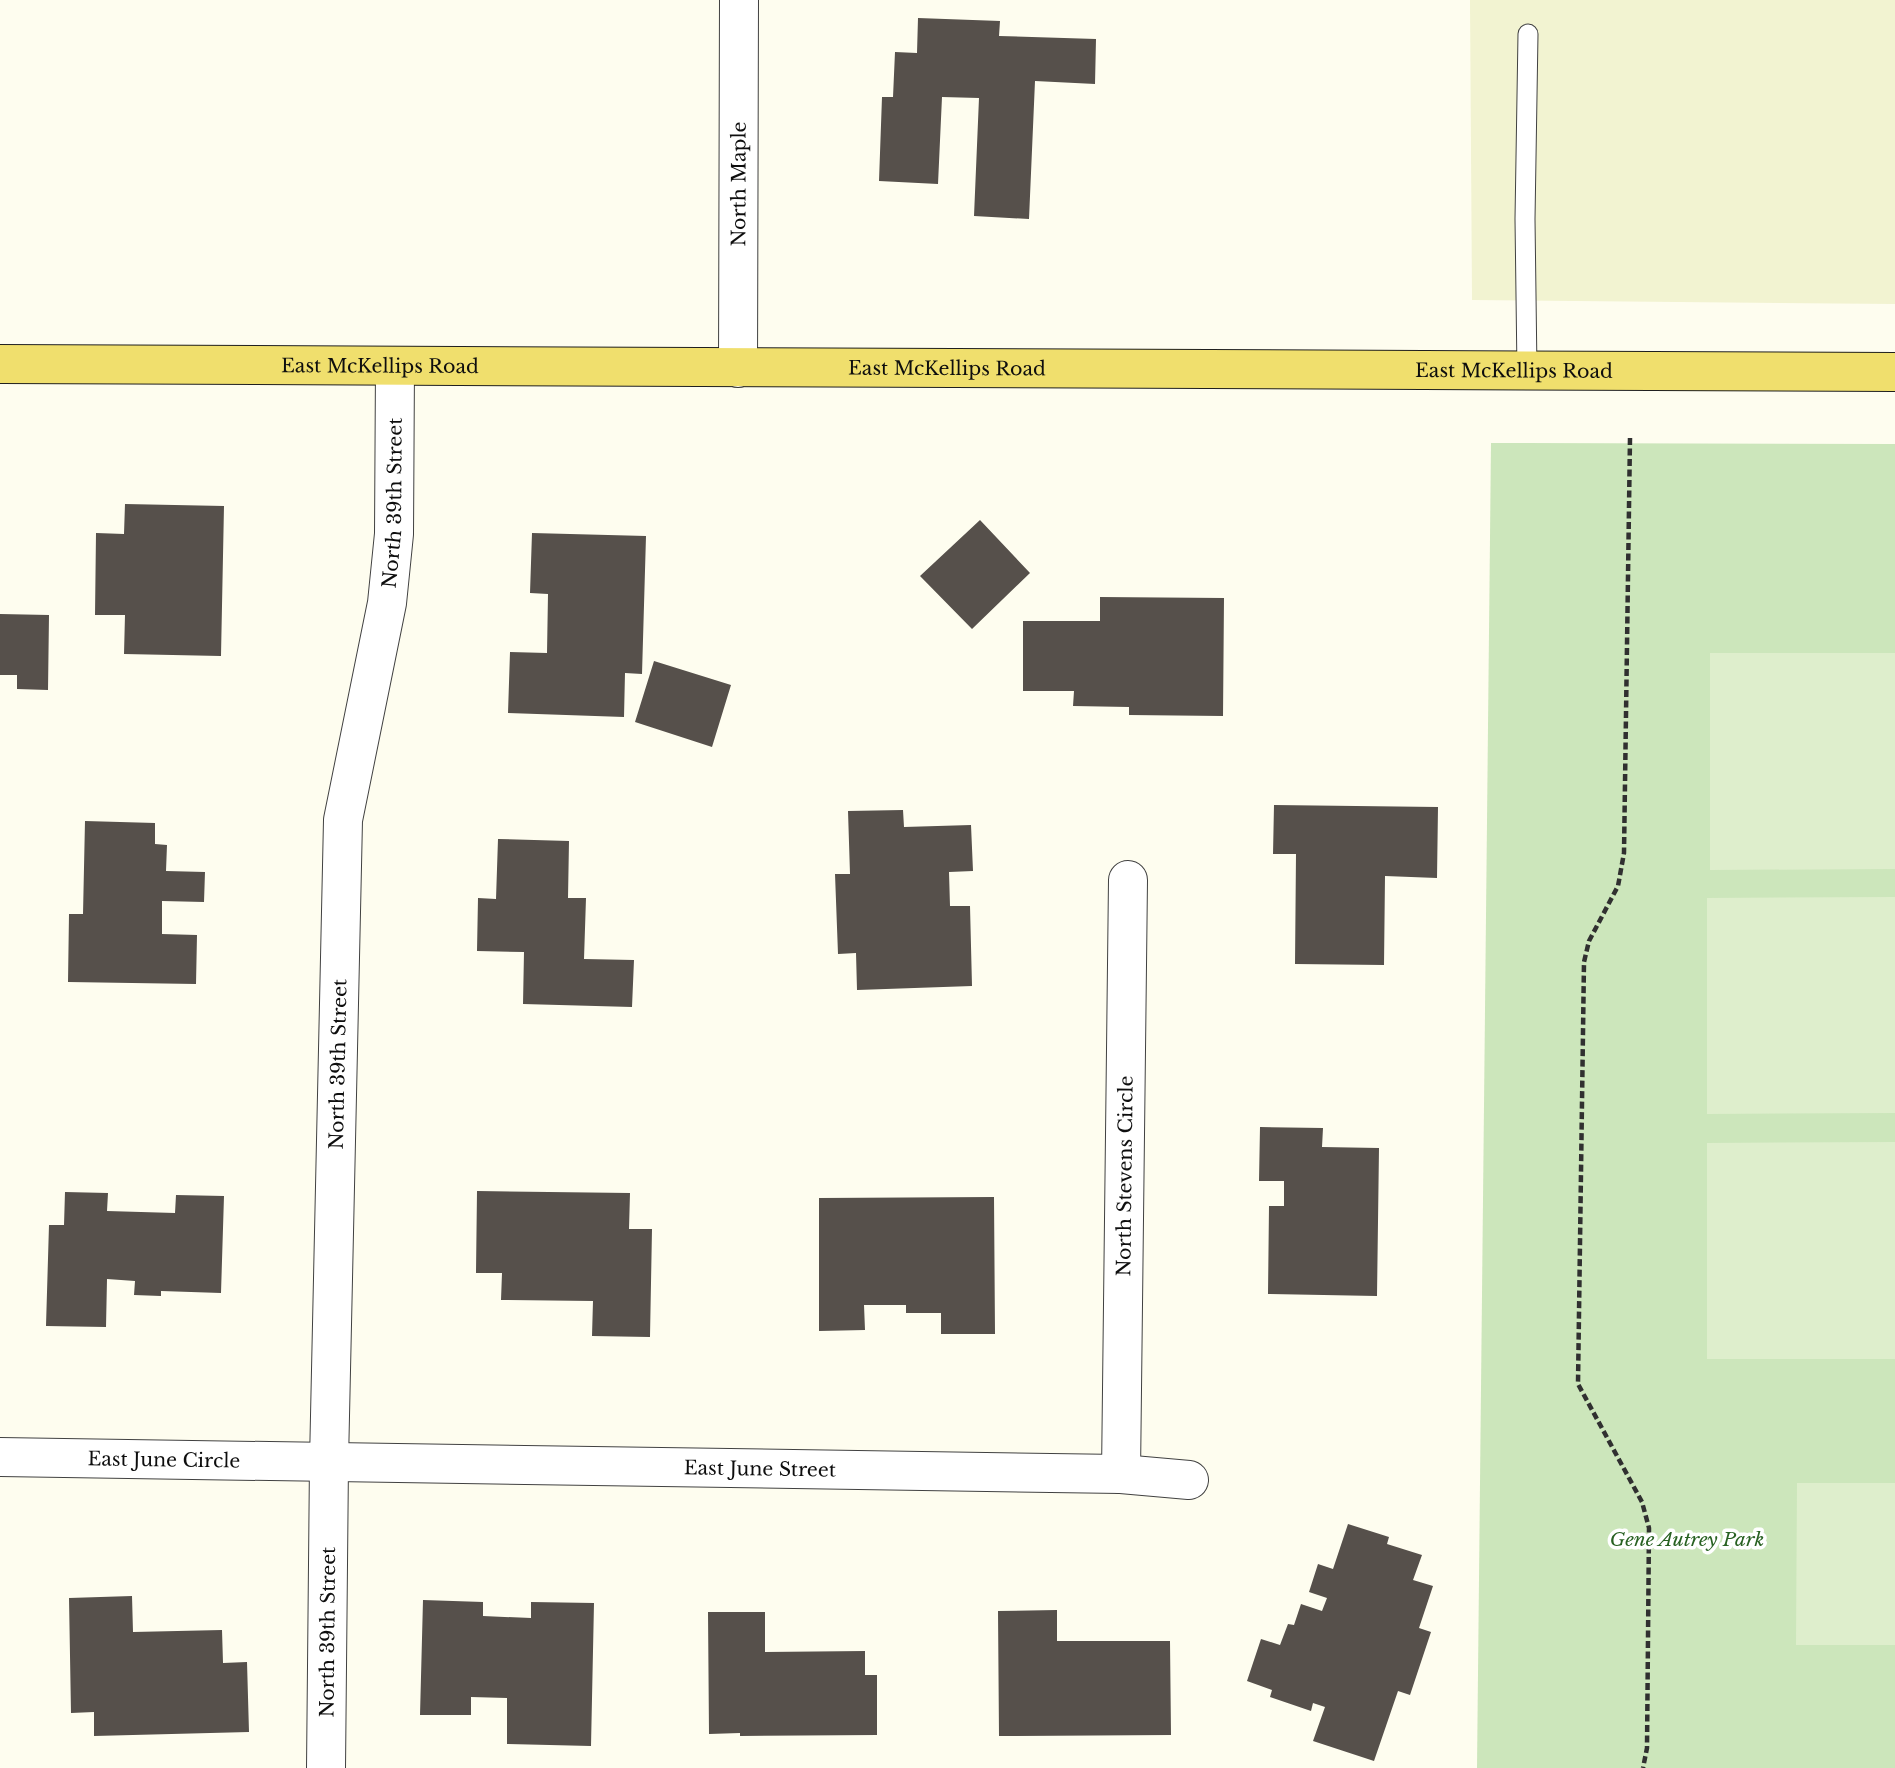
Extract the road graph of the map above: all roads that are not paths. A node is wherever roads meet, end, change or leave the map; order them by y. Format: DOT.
graph roads {
  1 [pos="739,0"];
  2 [pos="1528,33"];
  3 [pos="0,364"];
  4 [pos="395,366"];
  5 [pos="738,368"];
  6 [pos="1527,371"];
  7 [pos="1895,372"];
  8 [pos="1128,880"];
  9 [pos="0,1457"];
  10 [pos="329,1462"];
  11 [pos="1121,1474"];
  12 [pos="1189,1480"];
  13 [pos="326,1768"];
  1 -- 5 [label="street, North Maple"];
  2 -- 6 [label="lane"];
  3 -- 4 [label="main road, East McKellips Road"];
  4 -- 5 [label="main road, East McKellips Road"];
  4 -- 10 [label="street, North 39th Street"];
  5 -- 6 [label="main road, East McKellips Road"];
  6 -- 7 [label="main road, East McKellips Road"];
  8 -- 11 [label="street, North Stevens Circle"];
  9 -- 10 [label="street, East June Circle"];
  10 -- 11 [label="street, East June Street"];
  10 -- 13 [label="street, North 39th Street"];
  11 -- 12 [label="street, East June Street"];
}
